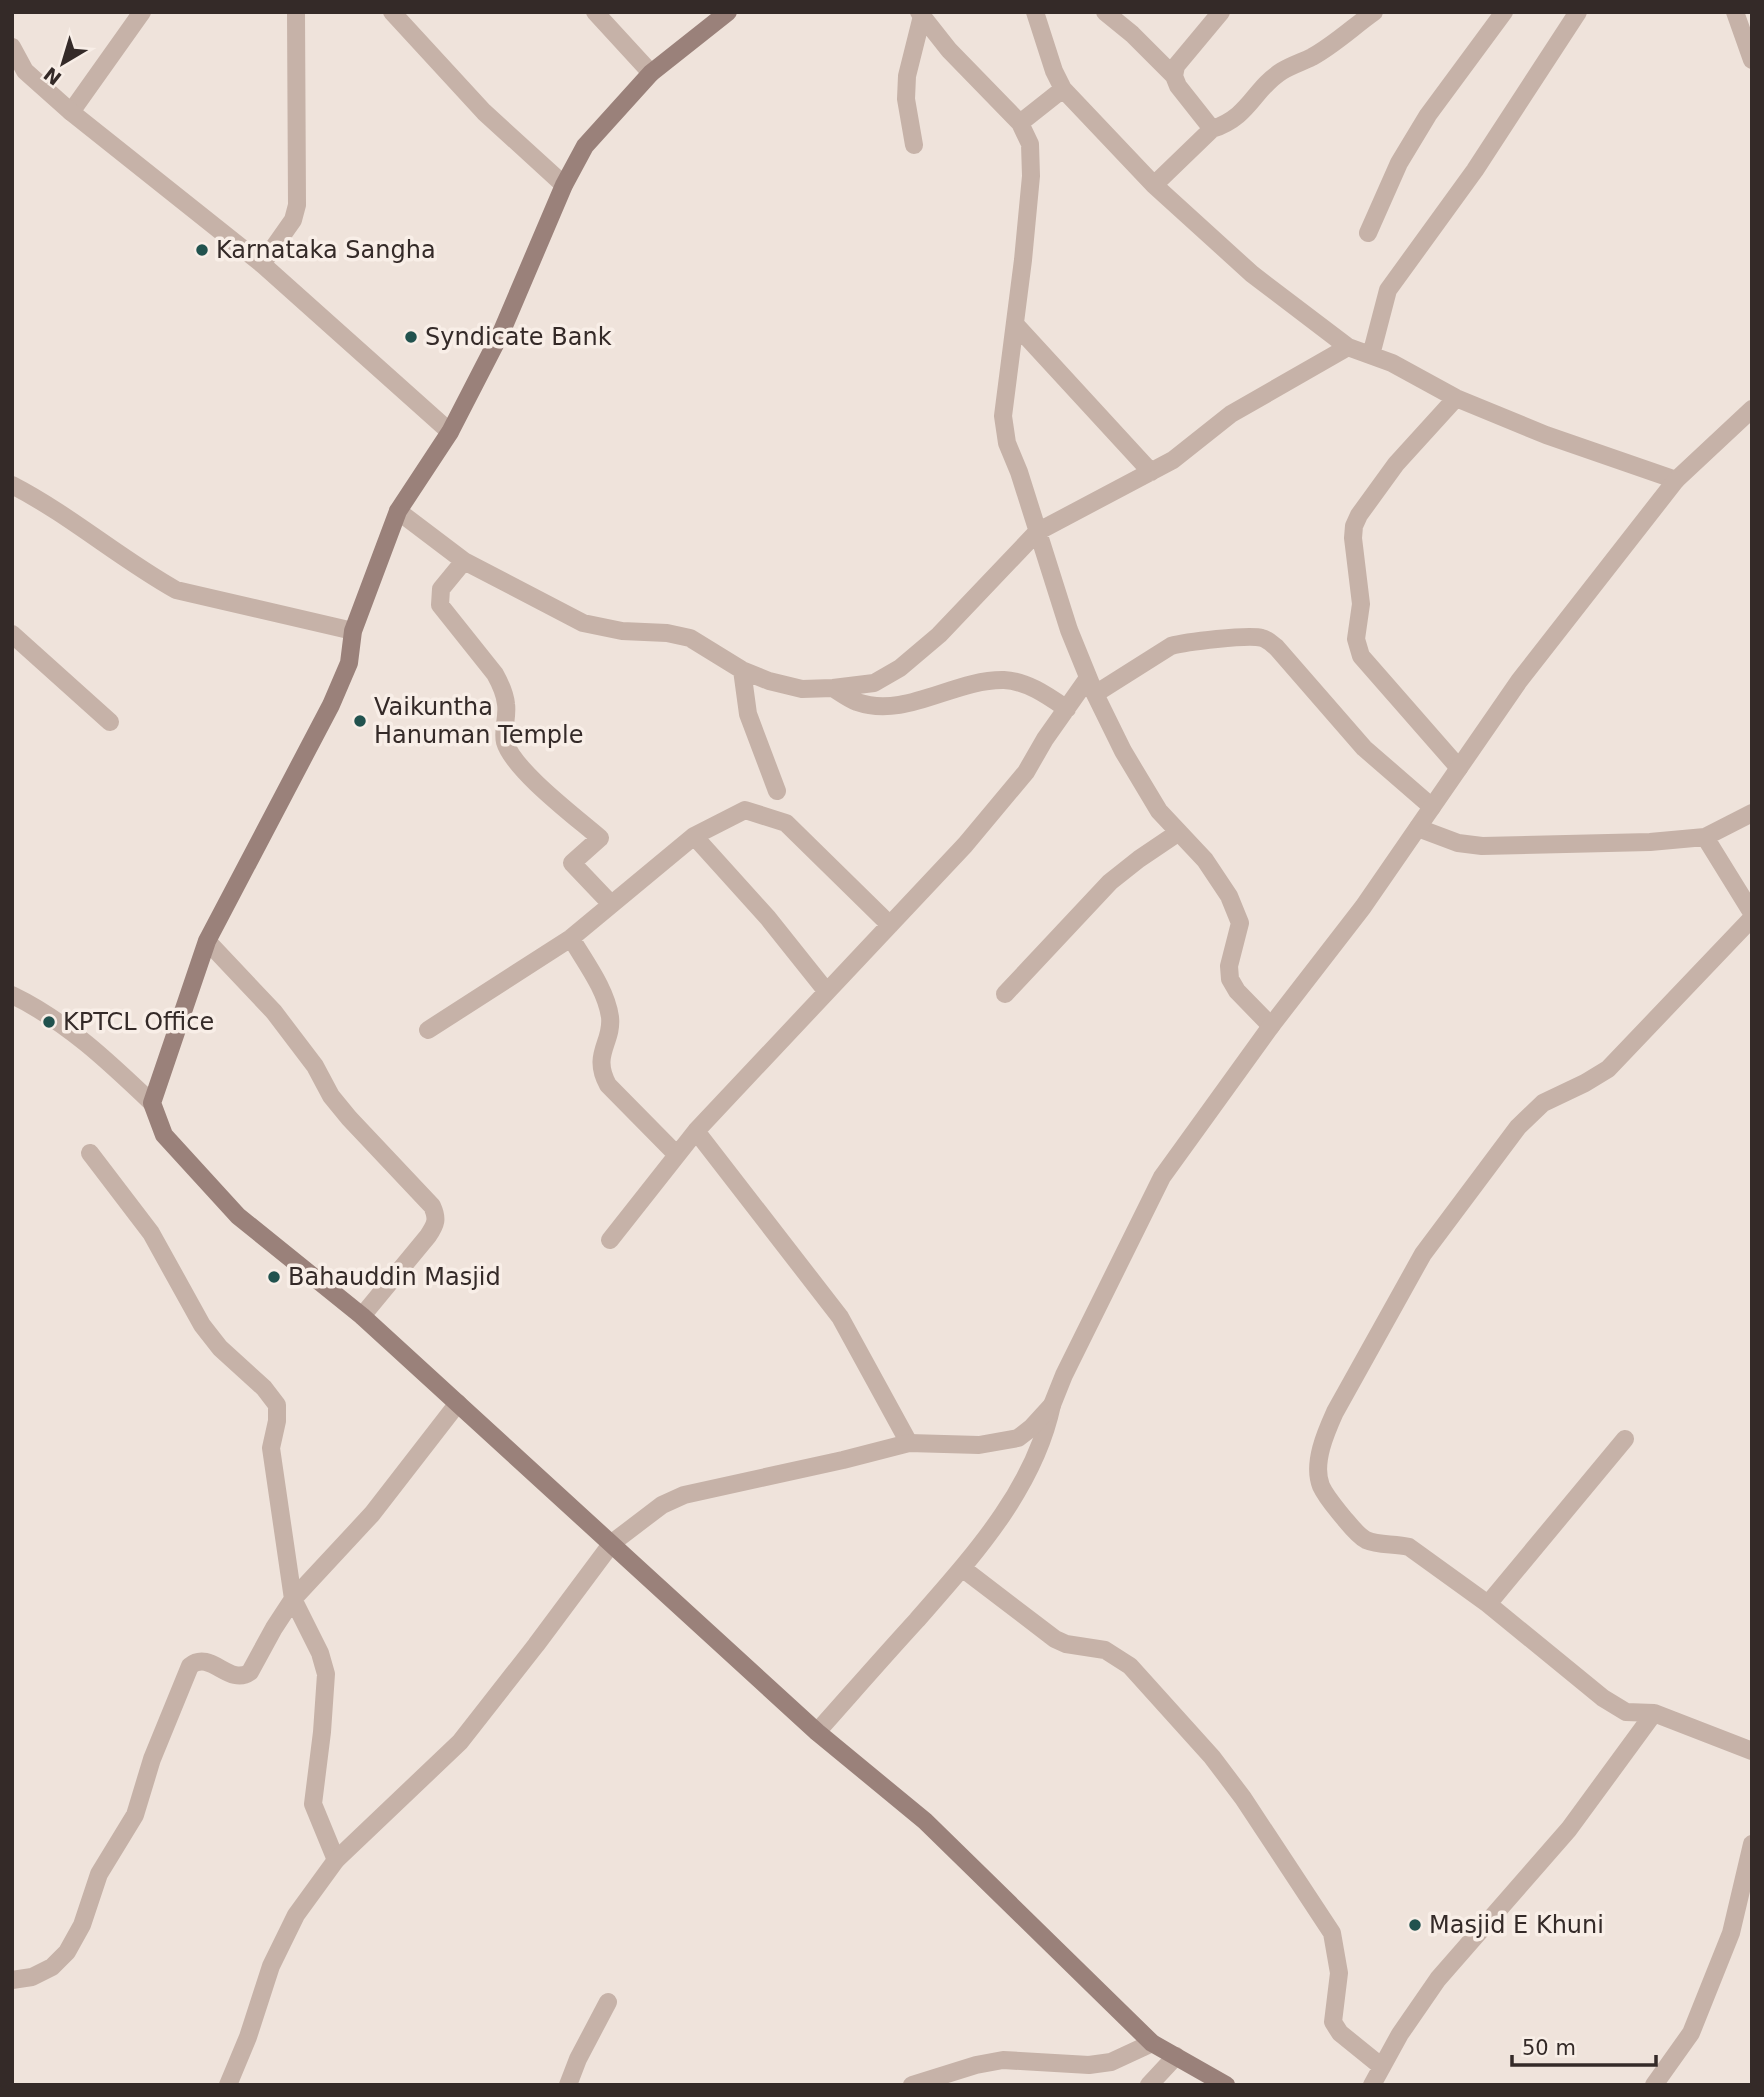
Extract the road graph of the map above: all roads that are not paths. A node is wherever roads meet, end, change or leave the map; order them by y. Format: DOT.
graph roads {
  1 [pos="142,12"];
  2 [pos="296,12"];
  3 [pos="392,12"];
  4 [pos="595,12"];
  5 [pos="728,12"];
  6 [pos="1035,12"];
  7 [pos="1105,12"];
  8 [pos="1221,12"];
  9 [pos="1374,12"];
  10 [pos="1504,12"];
  11 [pos="1578,12"];
  12 [pos="1735,12"];
  13 [pos="921,14"];
  14 [pos="12,47"];
  15 [pos="1752,60"];
  16 [pos="650,73"];
  17 [pos="1174,76"];
  18 [pos="1063,89"];
  19 [pos="71,112"];
  20 [pos="1020,123"];
  21 [pos="1212,129"];
  22 [pos="914,145"];
  23 [pos="564,185"];
  24 [pos="1154,185"];
  25 [pos="1368,233"];
  26 [pos="262,264"];
  27 [pos="1015,324"];
  28 [pos="1348,347"];
  29 [pos="1371,355"];
  30 [pos="1456,398"];
  31 [pos="1752,409"];
  32 [pos="450,432"];
  33 [pos="1151,472"];
  34 [pos="1676,480"];
  35 [pos="12,485"];
  36 [pos="398,511"];
  37 [pos="1037,532"];
  38 [pos="464,561"];
  39 [pos="353,631"];
  40 [pos="12,634"];
  41 [pos="743,670"];
  42 [pos="1092,686"];
  43 [pos="833,688"];
  44 [pos="1067,709"];
  45 [pos="110,722"];
  46 [pos="1459,768"];
  47 [pos="777,791"];
  48 [pos="1432,807"];
  49 [pos="1752,813"];
  50 [pos="1418,828"];
  51 [pos="1179,832"];
  52 [pos="694,836"];
  53 [pos="1705,837"];
  54 [pos="611,904"];
  55 [pos="1752,915"];
  56 [pos="890,925"];
  57 [pos="571,938"];
  58 [pos="207,941"];
  59 [pos="827,992"];
  60 [pos="1005,994"];
  61 [pos="12,995"];
  62 [pos="1271,1026"];
  63 [pos="428,1030"];
  64 [pos="152,1103"];
  65 [pos="695,1131"];
  66 [pos="90,1153"];
  67 [pos="677,1156"];
  68 [pos="610,1240"];
  69 [pos="362,1315"];
  70 [pos="458,1403"];
  71 [pos="1052,1405"];
  72 [pos="1625,1439"];
  73 [pos="909,1443"];
  74 [pos="612,1542"];
  75 [pos="962,1568"];
  76 [pos="293,1600"];
  77 [pos="1488,1604"];
  78 [pos="1654,1713"];
  79 [pos="817,1732"];
  80 [pos="1752,1751"];
  81 [pos="1752,1844"];
  82 [pos="336,1860"];
  83 [pos="12,1980"];
  84 [pos="608,2001"];
  85 [pos="1152,2043"];
  86 [pos="1176,2056"];
  87 [pos="1382,2067"];
  88 [pos="228,2085"];
  89 [pos="568,2085"];
  90 [pos="912,2085"];
  91 [pos="1149,2085"];
  92 [pos="1226,2085"];
  93 [pos="1372,2085"];
  94 [pos="1654,2085"];
  1 -- 19 [label="street"];
  2 -- 26 [label="street"];
  3 -- 23 [label="street"];
  4 -- 16 [label="street"];
  5 -- 16 [label="main road"];
  6 -- 18 [label="street"];
  7 -- 17 [label="street"];
  8 -- 17 [label="street"];
  9 -- 21 [label="street"];
  10 -- 25 [label="street"];
  11 -- 29 [label="street"];
  12 -- 15 [label="street"];
  13 -- 20 [label="street"];
  13 -- 22 [label="street"];
  14 -- 19 [label="street"];
  16 -- 23 [label="main road"];
  17 -- 21 [label="street"];
  18 -- 20 [label="street"];
  18 -- 24 [label="street"];
  19 -- 26 [label="street"];
  20 -- 27 [label="street"];
  21 -- 24 [label="street"];
  23 -- 32 [label="main road"];
  24 -- 28 [label="street"];
  26 -- 32 [label="street"];
  27 -- 33 [label="street"];
  27 -- 37 [label="street"];
  28 -- 29 [label="street"];
  28 -- 33 [label="street"];
  29 -- 30 [label="street"];
  30 -- 34 [label="street"];
  30 -- 46 [label="street"];
  31 -- 34 [label="street"];
  32 -- 36 [label="main road"];
  33 -- 37 [label="street"];
  34 -- 46 [label="street"];
  35 -- 39 [label="street"];
  36 -- 38 [label="street"];
  36 -- 39 [label="main road"];
  37 -- 42 [label="street"];
  37 -- 43 [label="street"];
  38 -- 41 [label="street"];
  38 -- 54 [label="street"];
  39 -- 58 [label="main road"];
  40 -- 45 [label="street"];
  41 -- 43 [label="street"];
  41 -- 47 [label="street"];
  42 -- 44 [label="street"];
  42 -- 48 [label="street"];
  42 -- 51 [label="street"];
  43 -- 44 [label="street"];
  44 -- 56 [label="street"];
  46 -- 48 [label="street"];
  48 -- 50 [label="street"];
  49 -- 53 [label="street"];
  50 -- 53 [label="street"];
  50 -- 62 [label="street"];
  51 -- 60 [label="street"];
  51 -- 62 [label="street"];
  52 -- 54 [label="street"];
  52 -- 56 [label="street"];
  52 -- 59 [label="street"];
  53 -- 55 [label="street"];
  54 -- 57 [label="street"];
  55 -- 77 [label="street"];
  56 -- 59 [label="street"];
  57 -- 63 [label="street"];
  57 -- 67 [label="street"];
  58 -- 64 [label="main road"];
  58 -- 69 [label="street"];
  59 -- 65 [label="street"];
  61 -- 64 [label="street"];
  62 -- 71 [label="street"];
  64 -- 69 [label="main road"];
  65 -- 67 [label="street"];
  65 -- 73 [label="street"];
  66 -- 76 [label="street"];
  67 -- 68 [label="street"];
  69 -- 70 [label="main road"];
  70 -- 74 [label="main road"];
  70 -- 76 [label="street"];
  71 -- 73 [label="street"];
  71 -- 75 [label="street"];
  72 -- 77 [label="street"];
  73 -- 74 [label="street"];
  74 -- 79 [label="main road"];
  74 -- 82 [label="street"];
  75 -- 79 [label="street"];
  75 -- 87 [label="street"];
  76 -- 82 [label="street"];
  76 -- 83 [label="street"];
  77 -- 78 [label="street"];
  78 -- 80 [label="street"];
  78 -- 87 [label="street"];
  79 -- 85 [label="main road"];
  81 -- 94 [label="street"];
  82 -- 88 [label="street"];
  84 -- 89 [label="street"];
  85 -- 86 [label="main road"];
  85 -- 90 [label="street"];
  86 -- 91 [label="street"];
  86 -- 92 [label="main road"];
  87 -- 93 [label="street"];
}
